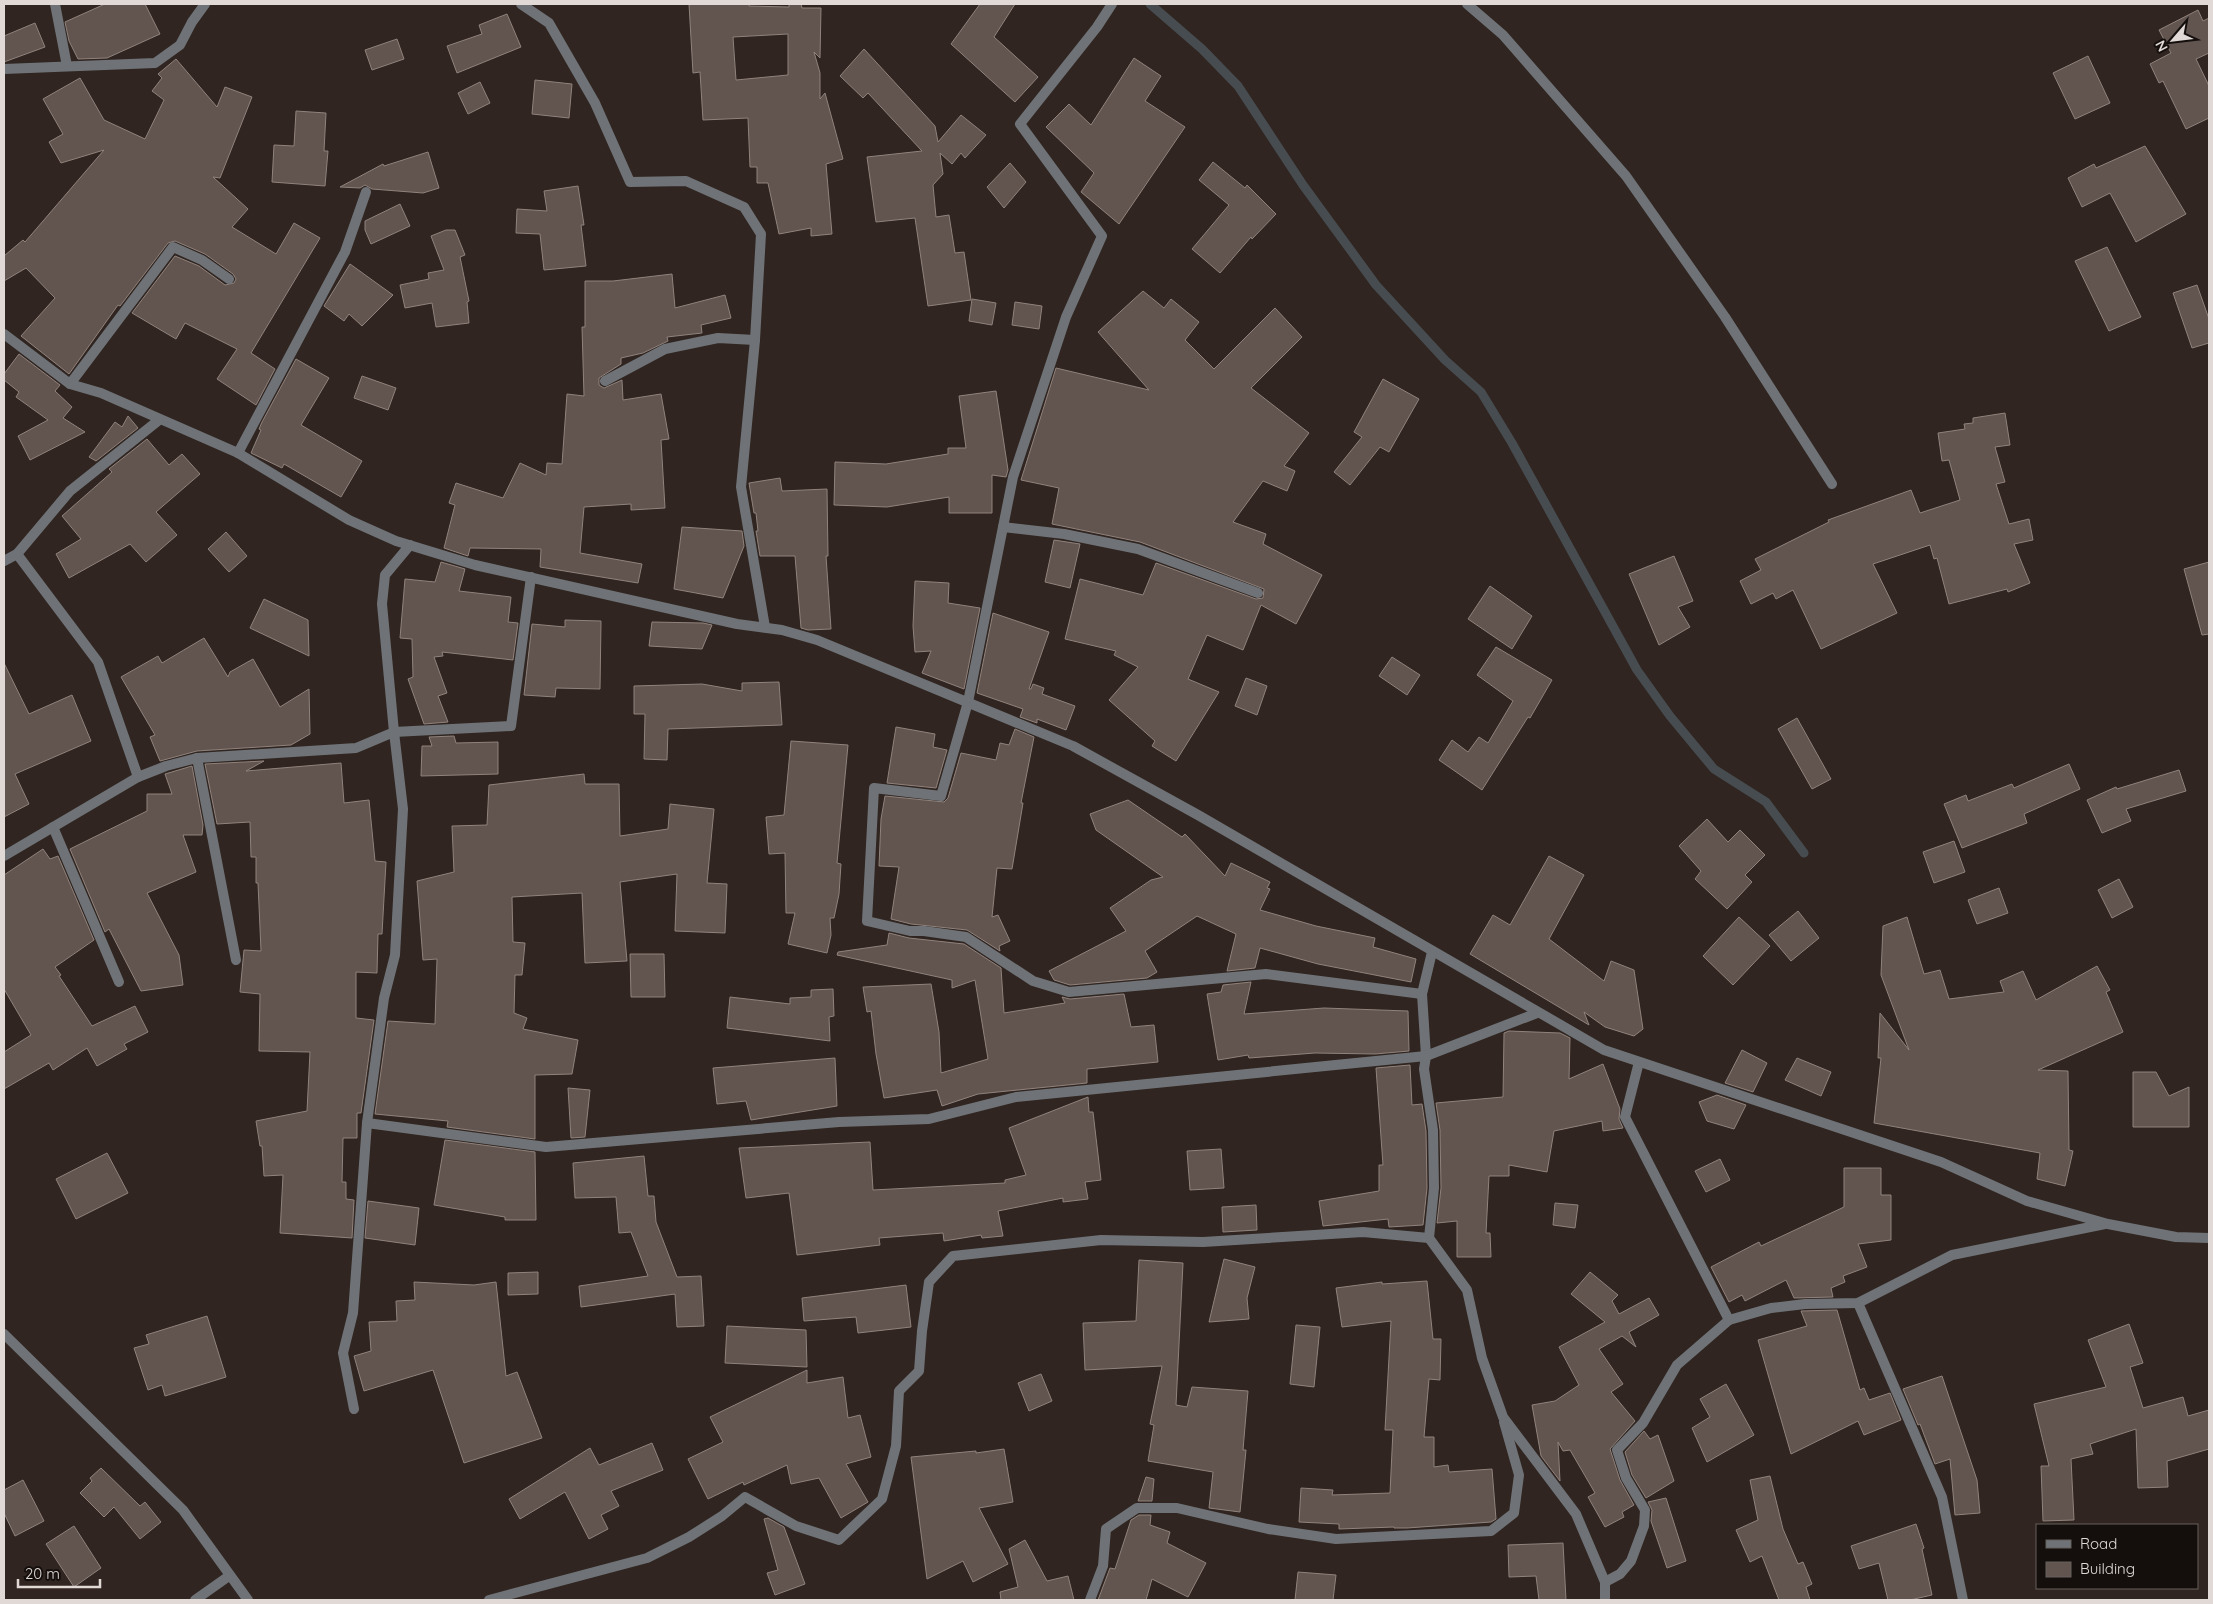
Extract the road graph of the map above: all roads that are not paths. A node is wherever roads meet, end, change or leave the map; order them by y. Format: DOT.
graph roads {
  1 [pos="55,4"];
  2 [pos="205,4"];
  3 [pos="521,4"];
  4 [pos="1112,4"];
  5 [pos="1467,4"];
  6 [pos="67,66"];
  7 [pos="4,68"];
  8 [pos="366,192"];
  9 [pos="229,279"];
  10 [pos="4,334"];
  11 [pos="756,340"];
  12 [pos="605,381"];
  13 [pos="70,384"];
  14 [pos="159,420"];
  15 [pos="238,453"];
  16 [pos="1832,484"];
  17 [pos="1003,527"];
  18 [pos="410,545"];
  19 [pos="16,554"];
  20 [pos="4,560"];
  21 [pos="531,577"];
  22 [pos="1258,593"];
  23 [pos="765,627"];
  24 [pos="968,702"];
  25 [pos="394,732"];
  26 [pos="197,758"];
  27 [pos="138,777"];
  28 [pos="53,827"];
  29 [pos="4,856"];
  30 [pos="1432,952"];
  31 [pos="236,960"];
  32 [pos="119,982"];
  33 [pos="1422,994"];
  34 [pos="1537,1013"];
  35 [pos="1426,1056"];
  36 [pos="1639,1062"];
  37 [pos="368,1123"];
  38 [pos="2108,1224"];
  39 [pos="1429,1238"];
  40 [pos="2209,1238"];
  41 [pos="1858,1303"];
  42 [pos="1729,1320"];
  43 [pos="4,1334"];
  44 [pos="354,1409"];
  45 [pos="1503,1416"];
  46 [pos="229,1576"];
  47 [pos="1605,1582"];
  48 [pos="195,1600"];
  49 [pos="248,1600"];
  50 [pos="489,1600"];
  51 [pos="1090,1600"];
  52 [pos="1605,1600"];
  53 [pos="1963,1600"];
  1 -- 6 [label="street"];
  2 -- 6 [label="street"];
  3 -- 11 [label="street"];
  4 -- 17 [label="street"];
  5 -- 16 [label="street"];
  6 -- 7 [label="street"];
  8 -- 15 [label="street"];
  9 -- 13 [label="street"];
  10 -- 13 [label="street"];
  11 -- 12 [label="street"];
  11 -- 23 [label="street"];
  13 -- 14 [label="street"];
  14 -- 15 [label="street"];
  14 -- 19 [label="street"];
  15 -- 18 [label="street"];
  17 -- 22 [label="street"];
  17 -- 24 [label="street"];
  18 -- 21 [label="street"];
  18 -- 25 [label="street"];
  19 -- 20 [label="street"];
  19 -- 27 [label="street"];
  21 -- 23 [label="street"];
  21 -- 25 [label="street"];
  23 -- 24 [label="street"];
  24 -- 30 [label="street"];
  24 -- 33 [label="street"];
  25 -- 26 [label="street"];
  25 -- 37 [label="street"];
  26 -- 27 [label="street"];
  26 -- 31 [label="street"];
  27 -- 28 [label="street"];
  28 -- 29 [label="street"];
  28 -- 32 [label="street"];
  30 -- 33 [label="street"];
  30 -- 34 [label="street"];
  33 -- 35 [label="street"];
  34 -- 35 [label="street"];
  34 -- 36 [label="street"];
  35 -- 37 [label="street"];
  35 -- 39 [label="street"];
  36 -- 38 [label="street"];
  36 -- 42 [label="street"];
  37 -- 44 [label="street"];
  38 -- 40 [label="street"];
  38 -- 41 [label="street"];
  39 -- 45 [label="street"];
  39 -- 50 [label="street"];
  41 -- 42 [label="street"];
  41 -- 53 [label="street"];
  42 -- 47 [label="street"];
  43 -- 46 [label="street"];
  45 -- 47 [label="street"];
  45 -- 51 [label="street"];
  46 -- 48 [label="street"];
  46 -- 49 [label="street"];
  47 -- 52 [label="street"];
}
